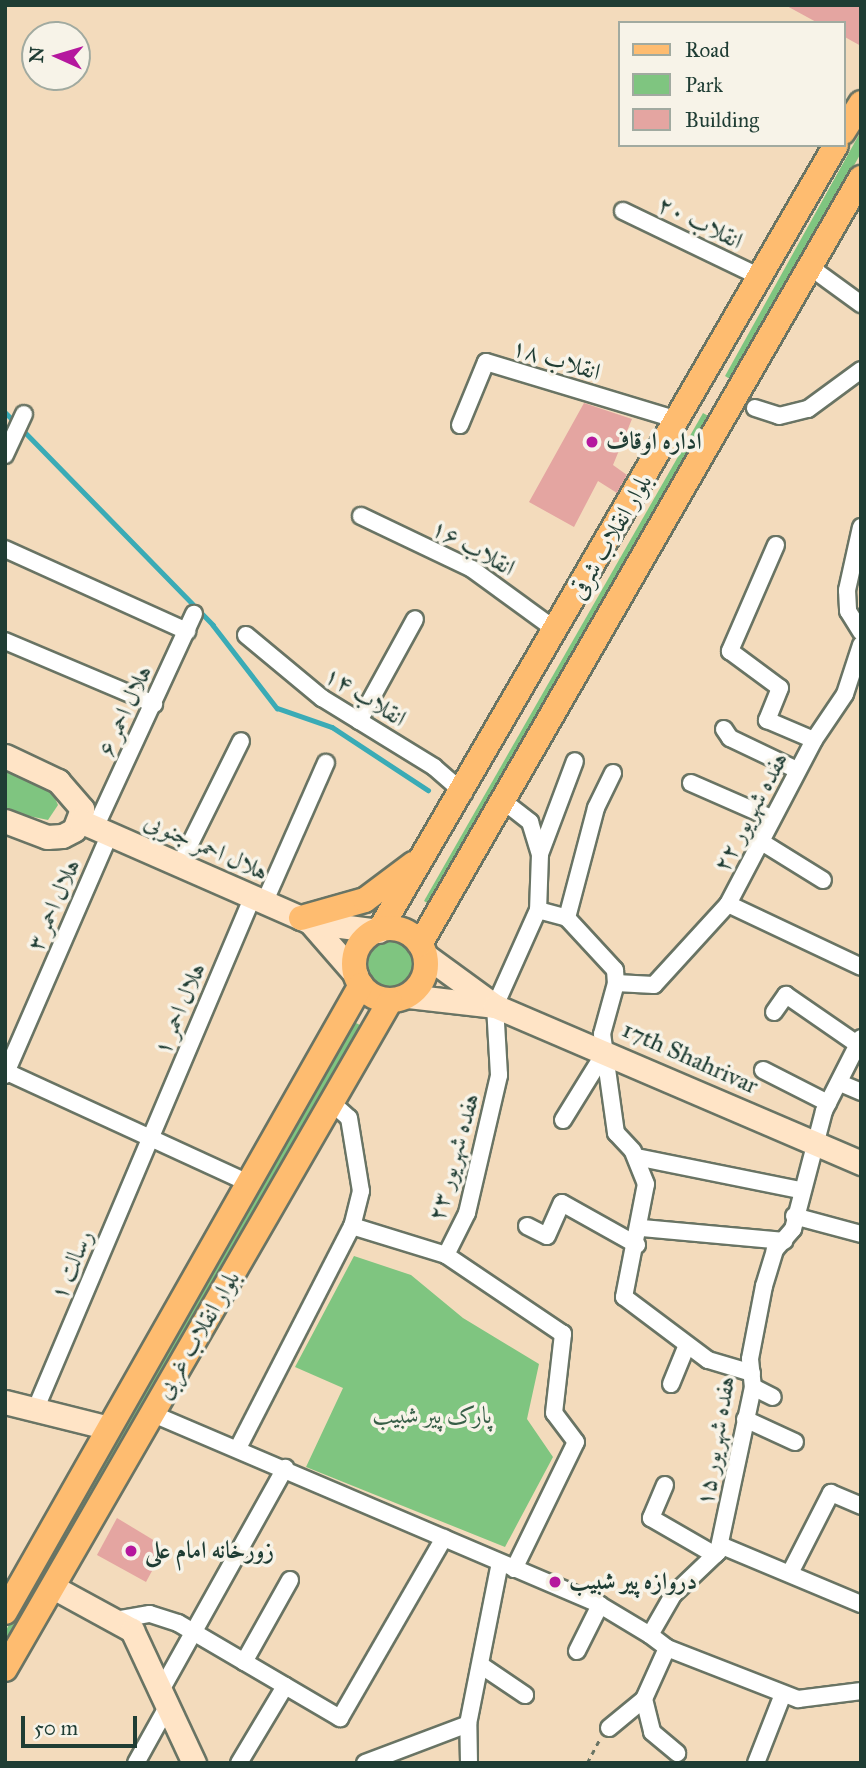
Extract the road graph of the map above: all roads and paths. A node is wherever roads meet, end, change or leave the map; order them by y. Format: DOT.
graph roads {
  1 [pos="861,103"];
  2 [pos="845,129"];
  3 [pos="835,147"];
  4 [pos="861,178"];
  5 [pos="623,211"];
  6 [pos="851,212"];
  7 [pos="810,267"];
  8 [pos="758,276"];
  9 [pos="861,304"];
  10 [pos="710,364"];
  11 [pos="861,370"];
  12 [pos="743,385"];
  13 [pos="755,408"];
  14 [pos="24,414"];
  15 [pos="682,414"];
  16 [pos="460,425"];
  17 [pos="718,428"];
  18 [pos="6,454"];
  19 [pos="361,516"];
  20 [pos="861,527"];
  21 [pos="776,545"];
  22 [pos="5,549"];
  23 [pos="194,614"];
  24 [pos="415,620"];
  25 [pos="187,631"];
  26 [pos="557,631"];
  27 [pos="861,632"];
  28 [pos="246,635"];
  29 [pos="5,641"];
  30 [pos="861,645"];
  31 [pos="154,704"];
  32 [pos="359,721"];
  33 [pos="724,729"];
  34 [pos="814,740"];
  35 [pos="241,741"];
  36 [pos="5,756"];
  37 [pos="575,761"];
  38 [pos="326,763"];
  39 [pos="797,770"];
  40 [pos="613,773"];
  41 [pos="691,783"];
  42 [pos="464,793"];
  43 [pos="502,800"];
  44 [pos="771,818"];
  45 [pos="5,821"];
  46 [pos="95,828"];
  47 [pos="760,841"];
  48 [pos="540,854"];
  49 [pos="422,858"];
  50 [pos="180,864"];
  51 [pos="823,880"];
  52 [pos="259,899"];
  53 [pos="728,904"];
  54 [pos="538,910"];
  55 [pos="567,918"];
  56 [pos="306,920"];
  57 [pos="380,929"];
  58 [pos="422,949"];
  59 [pos="861,967"];
  60 [pos="359,980"];
  61 [pos="616,983"];
  62 [pos="399,998"];
  63 [pos="495,1006"];
  64 [pos="774,1012"];
  65 [pos="859,1041"];
  66 [pos="606,1049"];
  67 [pos="763,1070"];
  68 [pos="6,1073"];
  69 [pos="840,1083"];
  70 [pos="861,1092"];
  71 [pos="331,1102"];
  72 [pos="828,1103"];
  73 [pos="563,1120"];
  74 [pos="150,1139"];
  75 [pos="814,1143"];
  76 [pos="636,1157"];
  77 [pos="861,1163"];
  78 [pos="248,1183"];
  79 [pos="799,1190"];
  80 [pos="794,1216"];
  81 [pos="352,1226"];
  82 [pos="527,1226"];
  83 [pos="642,1228"];
  84 [pos="861,1234"];
  85 [pos="784,1241"];
  86 [pos="636,1245"];
  87 [pos="446,1255"];
  88 [pos="687,1345"];
  89 [pos="753,1380"];
  90 [pos="671,1384"];
  91 [pos="773,1397"];
  92 [pos="5,1402"];
  93 [pos="36,1408"];
  94 [pos="153,1413"];
  95 [pos="746,1419"];
  96 [pos="109,1428"];
  97 [pos="795,1442"];
  98 [pos="238,1448"];
  99 [pos="285,1468"];
  100 [pos="665,1485"];
  101 [pos="861,1506"];
  102 [pos="444,1538"];
  103 [pos="718,1550"];
  104 [pos="507,1566"];
  105 [pos="790,1573"];
  106 [pos="290,1580"];
  107 [pos="53,1587"];
  108 [pos="861,1604"];
  109 [pos="600,1605"];
  110 [pos="5,1612"];
  111 [pos="121,1619"];
  112 [pos="193,1632"];
  113 [pos="659,1642"];
  114 [pos="576,1651"];
  115 [pos="244,1662"];
  116 [pos="482,1666"];
  117 [pos="5,1669"];
  118 [pos="285,1686"];
  119 [pos="861,1691"];
  120 [pos="783,1694"];
  121 [pos="526,1695"];
  122 [pos="163,1699"];
  123 [pos="644,1699"];
  124 [pos="468,1724"];
  125 [pos="609,1728"];
  126 [pos="677,1753"];
  127 [pos="136,1763"];
  128 [pos="194,1763"];
  129 [pos="239,1763"];
  130 [pos="365,1763"];
  131 [pos="469,1763"];
  132 [pos="587,1763"];
  133 [pos="756,1763"];
  1 -- 2 [label="main road"];
  3 -- 8 [label="main road, بلوار انقلاب شرقی"];
  4 -- 6 [label="main road, بلوار انقلاب شرقی"];
  5 -- 8 [label="street, انقلاب ۲۰"];
  6 -- 7 [label="main road, بلوار انقلاب شرقی"];
  7 -- 9 [label="street"];
  7 -- 12 [label="main road, بلوار انقلاب شرقی"];
  8 -- 10 [label="main road, بلوار انقلاب شرقی"];
  10 -- 12 [label="main road"];
  10 -- 15 [label="main road, بلوار انقلاب شرقی"];
  11 -- 13 [label="street"];
  12 -- 17 [label="main road, بلوار انقلاب شرقی"];
  14 -- 18 [label="street"];
  15 -- 16 [label="street, انقلاب ۱۸"];
  15 -- 17 [label="main road"];
  15 -- 26 [label="main road, بلوار انقلاب شرقی"];
  17 -- 43 [label="main road, بلوار انقلاب شرقی"];
  19 -- 26 [label="street, انقلاب ۱۶"];
  20 -- 27 [label="street"];
  21 -- 34 [label="street, هفده شهریور ۲۲"];
  22 -- 25 [label="street"];
  23 -- 25 [label="street, هلال احمر ۶"];
  24 -- 32 [label="street"];
  25 -- 31 [label="street, هلال احمر ۶"];
  26 -- 42 [label="main road, بلوار انقلاب شرقی"];
  28 -- 32 [label="street, انقلاب ۱۴"];
  29 -- 31 [label="street"];
  30 -- 34 [label="street, هفده شهریور ۲۲"];
  31 -- 46 [label="street, هلال احمر ۶"];
  32 -- 42 [label="street, انقلاب ۱۴"];
  33 -- 39 [label="street"];
  34 -- 39 [label="street, هفده شهریور ۲۲"];
  35 -- 50 [label="street"];
  36 -- 46 [label="main road"];
  37 -- 48 [label="street"];
  38 -- 52 [label="street, هلال احمر ۱"];
  39 -- 44 [label="street, هفده شهریور ۲۲"];
  40 -- 55 [label="street"];
  41 -- 44 [label="street"];
  42 -- 49 [label="main road, بلوار انقلاب شرقی"];
  43 -- 48 [label="street"];
  43 -- 58 [label="main road, بلوار انقلاب شرقی"];
  44 -- 47 [label="street, هفده شهریور ۲۲"];
  45 -- 46 [label="main road"];
  46 -- 50 [label="main road, هلال احمر جنوبی"];
  46 -- 68 [label="street, هلال احمر ۳"];
  47 -- 51 [label="street"];
  47 -- 53 [label="street, هفده شهریور ۲۲"];
  48 -- 54 [label="street"];
  49 -- 56 [label="main road"];
  49 -- 57 [label="main road, بلوار انقلاب شرقی"];
  50 -- 52 [label="main road, هلال احمر جنوبی"];
  52 -- 56 [label="main road, هلال احمر جنوبی"];
  52 -- 74 [label="street, هلال احمر ۱"];
  53 -- 59 [label="street, هفده شهریور ۲۲"];
  53 -- 61 [label="street, هفده شهریور ۲۲"];
  54 -- 55 [label="street"];
  54 -- 63 [label="street"];
  55 -- 61 [label="street"];
  56 -- 57 [label="main road, هلال احمر جنوبی"];
  56 -- 60 [label="main road, هلال احمر جنوبی"];
  57 -- 58 [label="main road"];
  57 -- 60 [label="main road"];
  58 -- 62 [label="main road"];
  58 -- 63 [label="main road"];
  60 -- 62 [label="main road"];
  60 -- 78 [label="main road, بلوار انقلاب غربی"];
  61 -- 66 [label="street"];
  62 -- 63 [label="main road"];
  62 -- 71 [label="main road, بلوار انقلاب غربی"];
  63 -- 66 [label="main road, 17th Shahrivar"];
  63 -- 87 [label="street, هفده شهریور ۲۳"];
  64 -- 65 [label="street"];
  65 -- 69 [label="street, هفده شهریور ۱۵"];
  66 -- 73 [label="street"];
  66 -- 75 [label="main road, 17th Shahrivar"];
  66 -- 76 [label="street"];
  67 -- 72 [label="street"];
  68 -- 74 [label="street"];
  69 -- 70 [label="street"];
  69 -- 72 [label="street, هفده شهریور ۱۵"];
  71 -- 81 [label="street"];
  71 -- 94 [label="main road, بلوار انقلاب غربی"];
  72 -- 75 [label="street, هفده شهریور ۱۵"];
  74 -- 78 [label="street"];
  74 -- 93 [label="street, رسالت ۱"];
  75 -- 77 [label="main road, 17th Shahrivar"];
  75 -- 79 [label="street, هفده شهریور ۱۵"];
  76 -- 79 [label="street"];
  76 -- 83 [label="street"];
  78 -- 96 [label="main road, بلوار انقلاب غربی"];
  79 -- 80 [label="street, هفده شهریور ۱۵"];
  80 -- 84 [label="street"];
  80 -- 85 [label="street, هفده شهریور ۱۵"];
  81 -- 87 [label="street"];
  81 -- 98 [label="street"];
  82 -- 86 [label="street"];
  83 -- 85 [label="street"];
  83 -- 86 [label="street"];
  85 -- 89 [label="street, هفده شهریور ۱۵"];
  86 -- 88 [label="street"];
  87 -- 104 [label="street, هفده شهریور ۲۳"];
  88 -- 89 [label="street"];
  88 -- 90 [label="street"];
  89 -- 91 [label="street"];
  89 -- 95 [label="street, هفده شهریور ۱۵"];
  92 -- 93 [label="main road"];
  93 -- 96 [label="main road"];
  94 -- 98 [label="street"];
  94 -- 107 [label="main road, بلوار انقلاب غربی"];
  95 -- 97 [label="street"];
  95 -- 103 [label="street, هفده شهریور ۱۵"];
  96 -- 110 [label="main road, بلوار انقلاب غربی"];
  98 -- 99 [label="street"];
  99 -- 102 [label="street"];
  99 -- 112 [label="street"];
  100 -- 103 [label="street"];
  101 -- 105 [label="street"];
  102 -- 104 [label="street"];
  102 -- 118 [label="street"];
  103 -- 105 [label="street"];
  103 -- 113 [label="street"];
  104 -- 109 [label="street"];
  104 -- 116 [label="street"];
  105 -- 108 [label="street"];
  106 -- 115 [label="street"];
  107 -- 111 [label="main road"];
  107 -- 117 [label="main road, بلوار انقلاب غربی"];
  109 -- 113 [label="street"];
  109 -- 114 [label="street"];
  111 -- 112 [label="street"];
  111 -- 122 [label="main road"];
  112 -- 115 [label="street"];
  112 -- 122 [label="street"];
  113 -- 120 [label="street"];
  113 -- 123 [label="street"];
  115 -- 118 [label="street"];
  116 -- 121 [label="street"];
  116 -- 124 [label="street"];
  118 -- 129 [label="street"];
  119 -- 120 [label="street"];
  120 -- 133 [label="street"];
  122 -- 127 [label="street"];
  122 -- 128 [label="main road"];
  123 -- 125 [label="street"];
  123 -- 126 [label="street"];
  124 -- 130 [label="street"];
  124 -- 131 [label="street"];
  125 -- 132 [label="path"];
}
